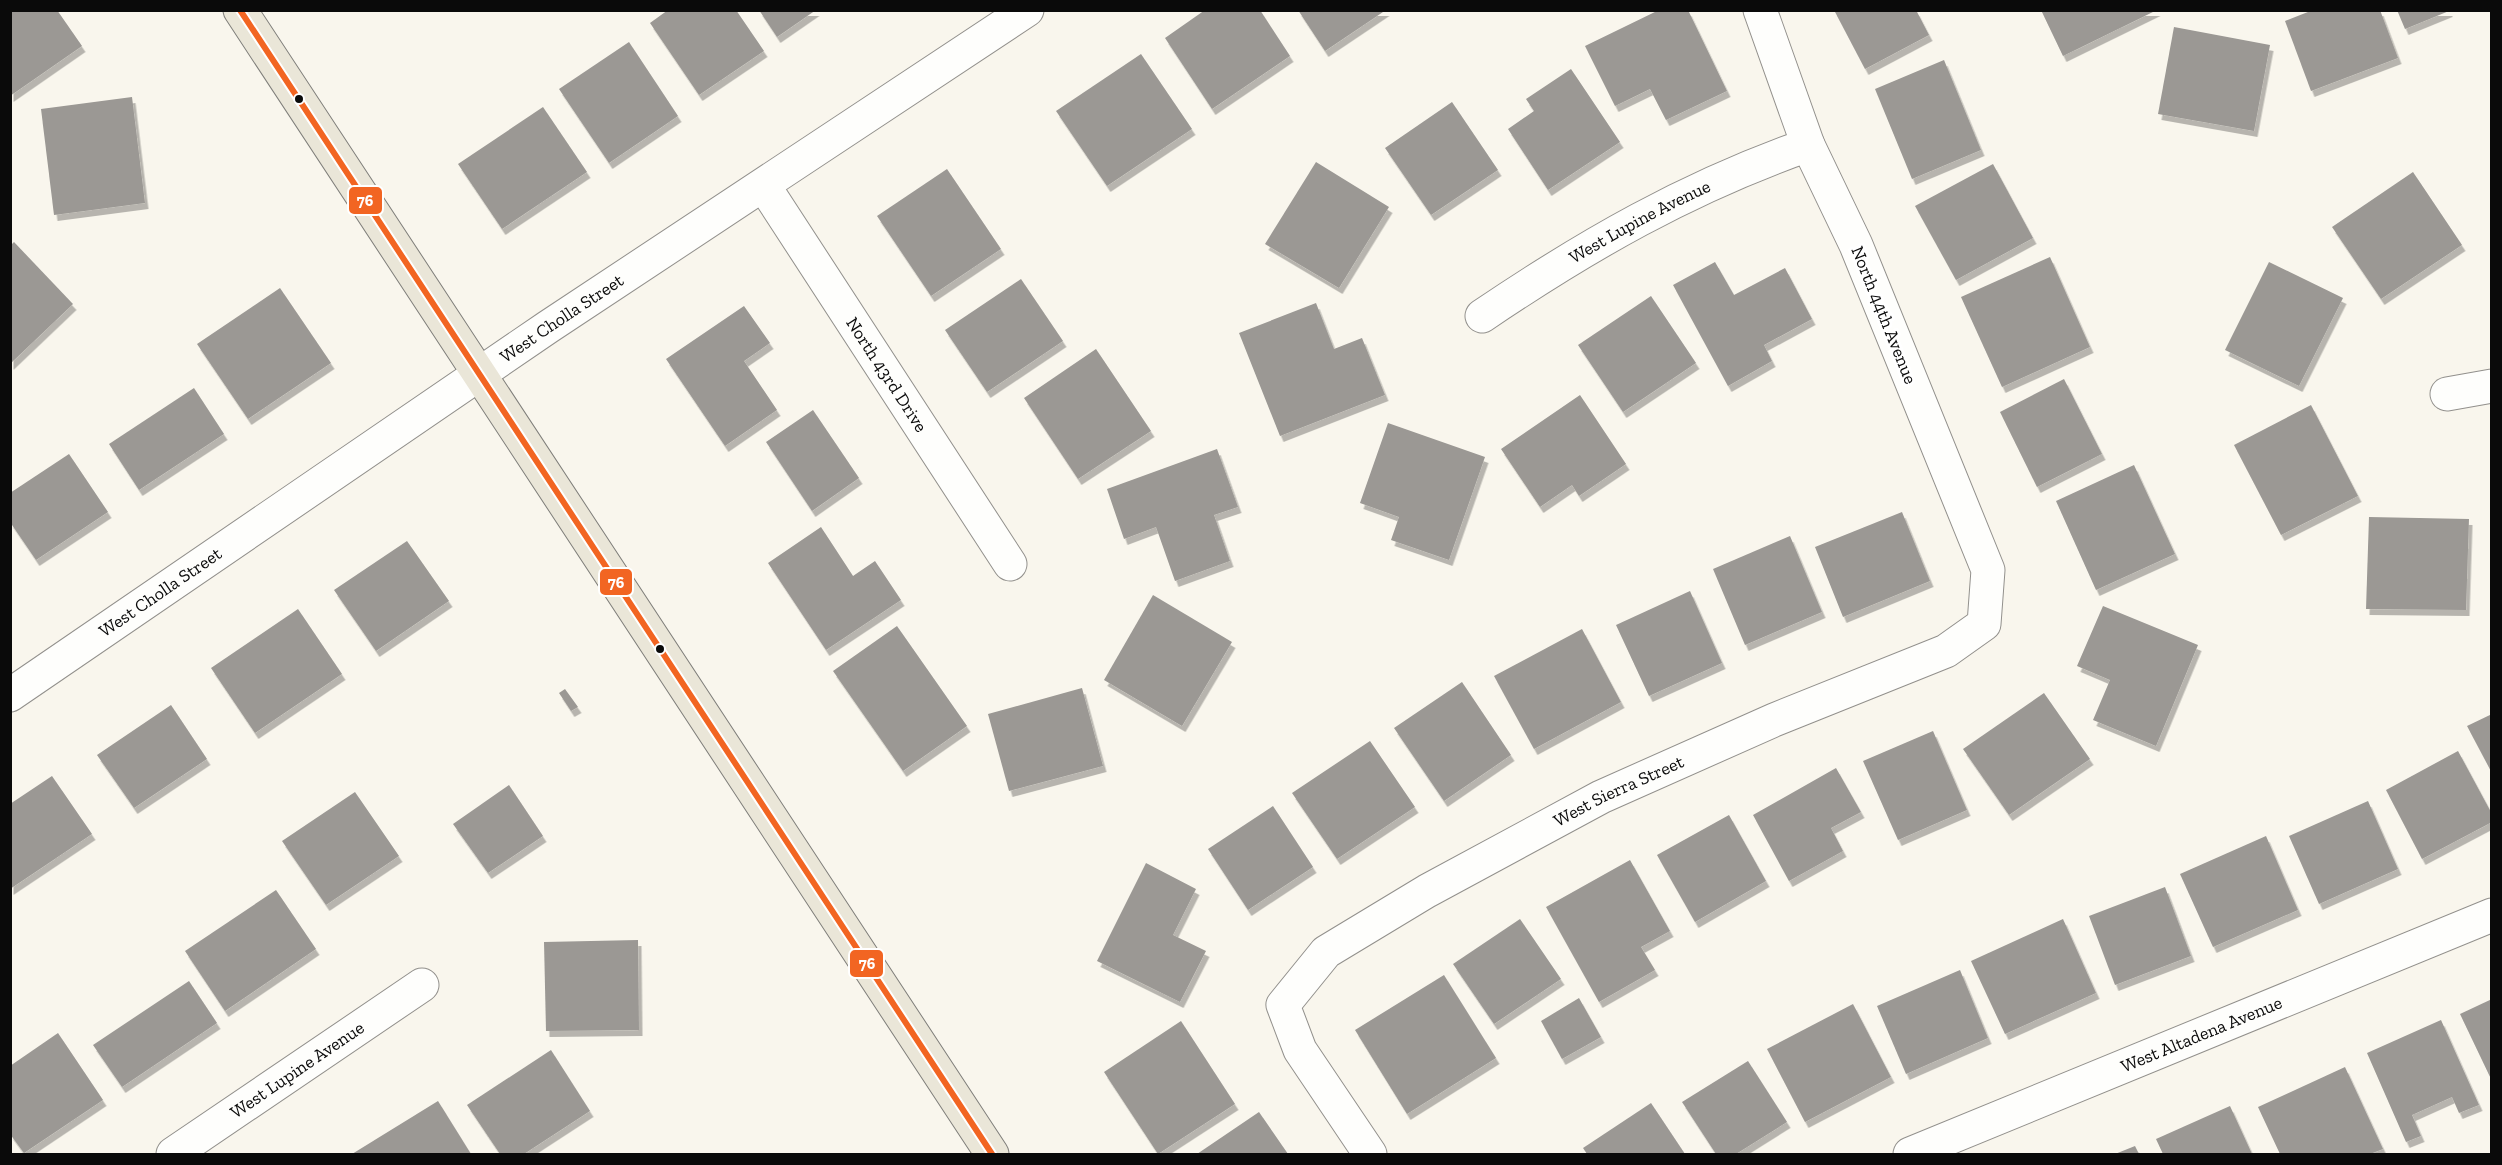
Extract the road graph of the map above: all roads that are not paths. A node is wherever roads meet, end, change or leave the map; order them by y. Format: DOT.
graph roads {
  1 [pos="240,10"];
  2 [pos="1027,10"];
  3 [pos="1760,10"];
  4 [pos="1808,145"];
  5 [pos="764,186"];
  6 [pos="1482,316"];
  7 [pos="480,375"];
  8 [pos="2492,386"];
  9 [pos="2447,394"];
  10 [pos="1010,564"];
  11 [pos="1984,624"];
  12 [pos="10,695"];
  13 [pos="2492,915"];
  14 [pos="422,985"];
  15 [pos="173,1155"];
  16 [pos="992,1155"];
  17 [pos="1370,1155"];
  18 [pos="1910,1155"];
  1 -- 7 [label="main road"];
  2 -- 5 [label="street, West Cholla Street"];
  3 -- 4 [label="street, North 44th Avenue"];
  4 -- 6 [label="street, West Lupine Avenue"];
  4 -- 11 [label="street, North 44th Avenue"];
  5 -- 7 [label="street, West Cholla Street"];
  5 -- 10 [label="street, North 43rd Drive"];
  7 -- 12 [label="street, West Cholla Street"];
  7 -- 16 [label="main road"];
  8 -- 9 [label="street"];
  11 -- 17 [label="street, West Sierra Street"];
  13 -- 18 [label="street, West Altadena Avenue"];
  14 -- 15 [label="street, West Lupine Avenue"];
}
